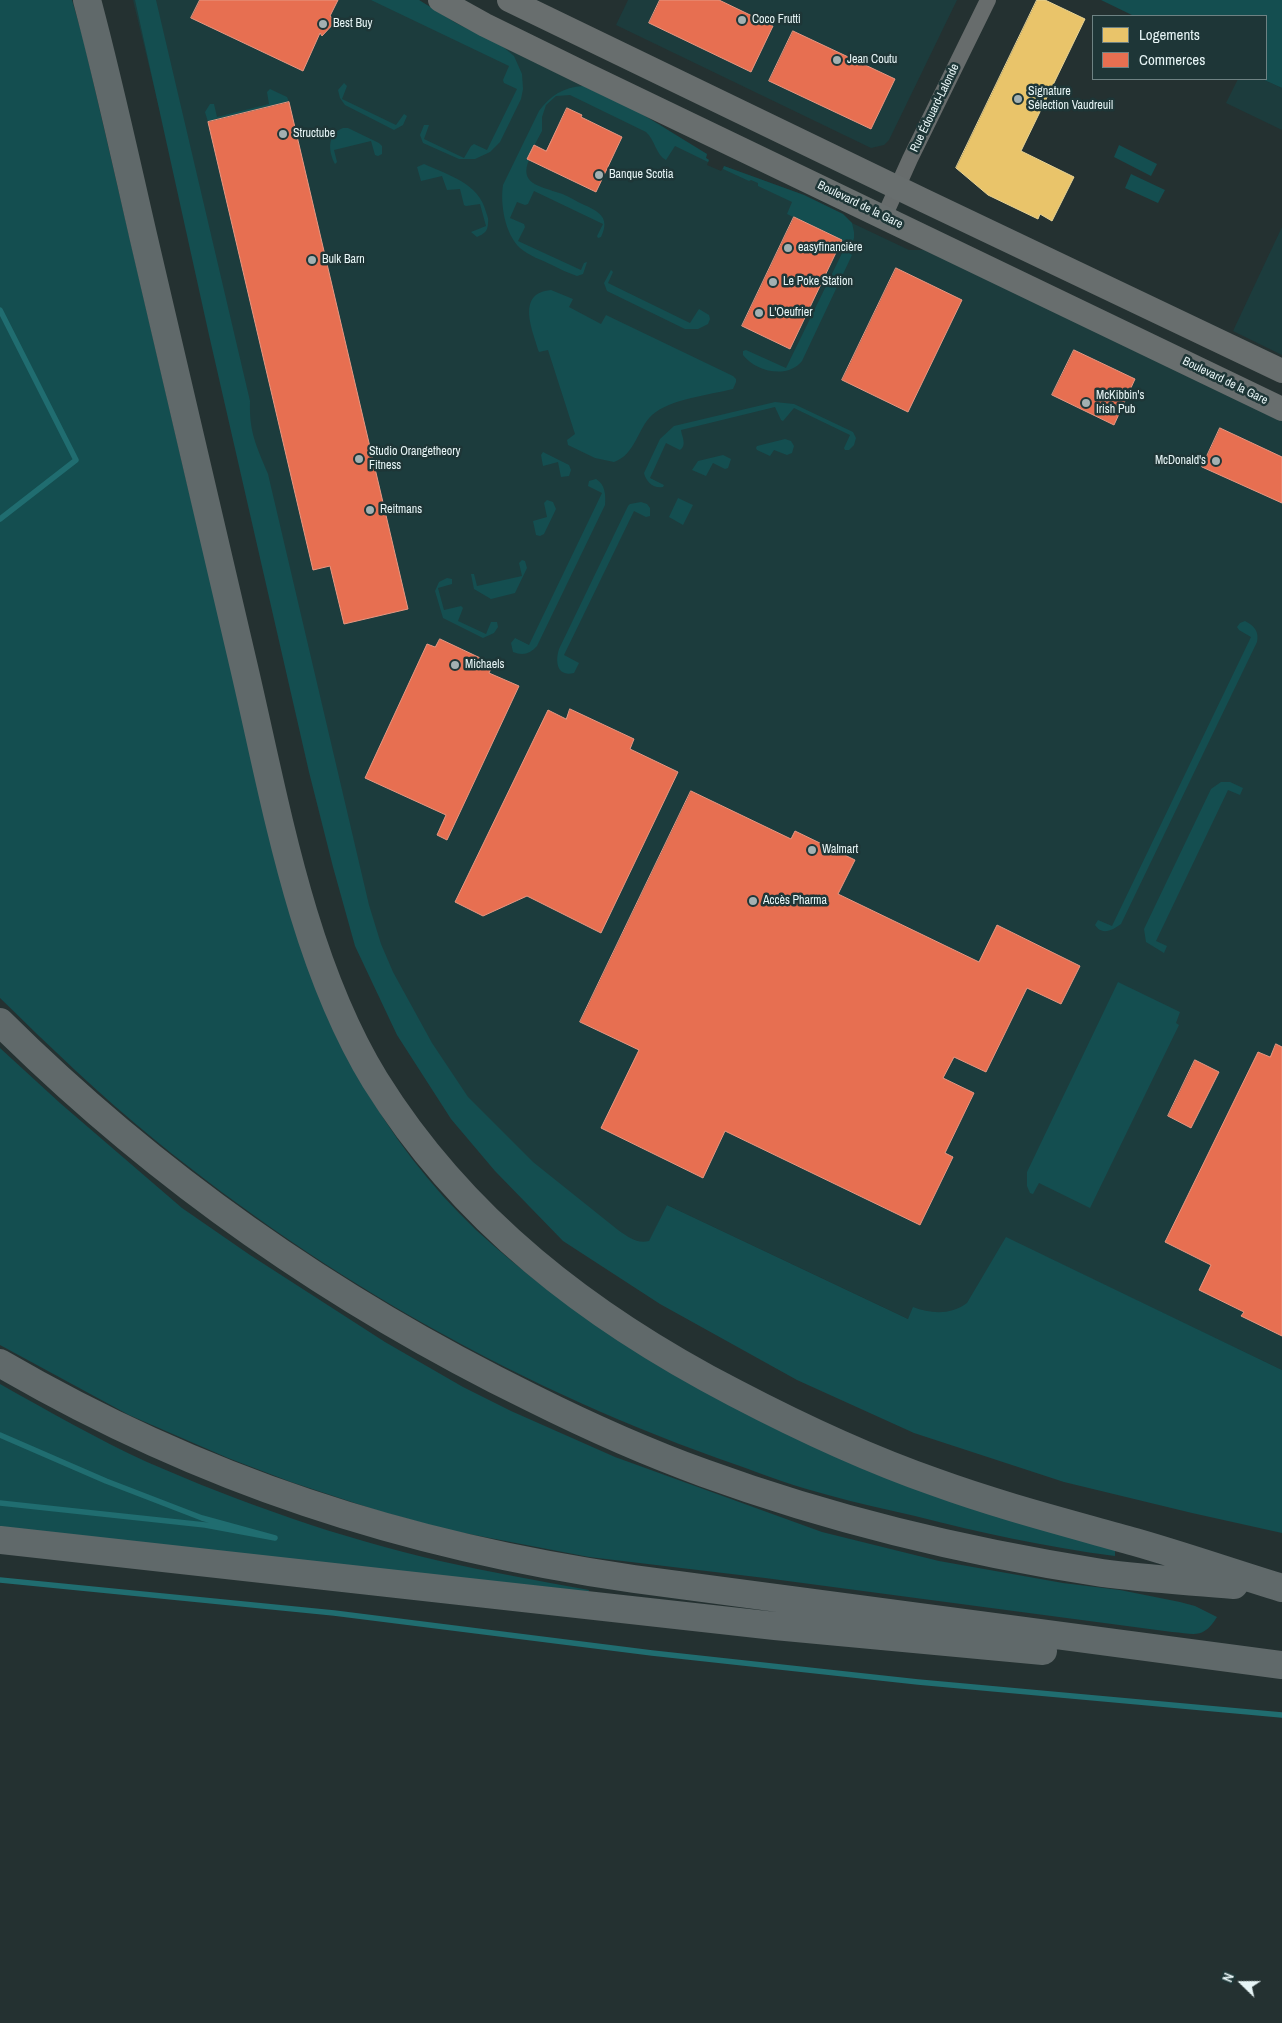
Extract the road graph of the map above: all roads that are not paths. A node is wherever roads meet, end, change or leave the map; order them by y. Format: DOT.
graph roads {
  1 [pos="87,0"];
  2 [pos="440,0"];
  3 [pos="509,0"];
  4 [pos="988,0"];
  5 [pos="897,188"];
  6 [pos="884,217"];
  7 [pos="1282,371"];
  8 [pos="1282,409"];
  9 [pos="0,1022"];
  10 [pos="0,1363"];
  11 [pos="0,1540"];
  12 [pos="1282,1588"];
  13 [pos="1282,1665"];
  14 [pos="1282,1673"];
  1 -- 12 [label="highway"];
  2 -- 6 [label="main road, Boulevard de la Gare"];
  3 -- 5 [label="main road"];
  4 -- 5 [label="street, Rue Édouard-Lalonde"];
  5 -- 6 [label="street, Rue Édouard-Lalonde"];
  5 -- 7 [label="main road"];
  6 -- 8 [label="main road, Boulevard de la Gare"];
  9 -- 12 [label="highway"];
  10 -- 13 [label="highway"];
  11 -- 14 [label="highway"];
}
